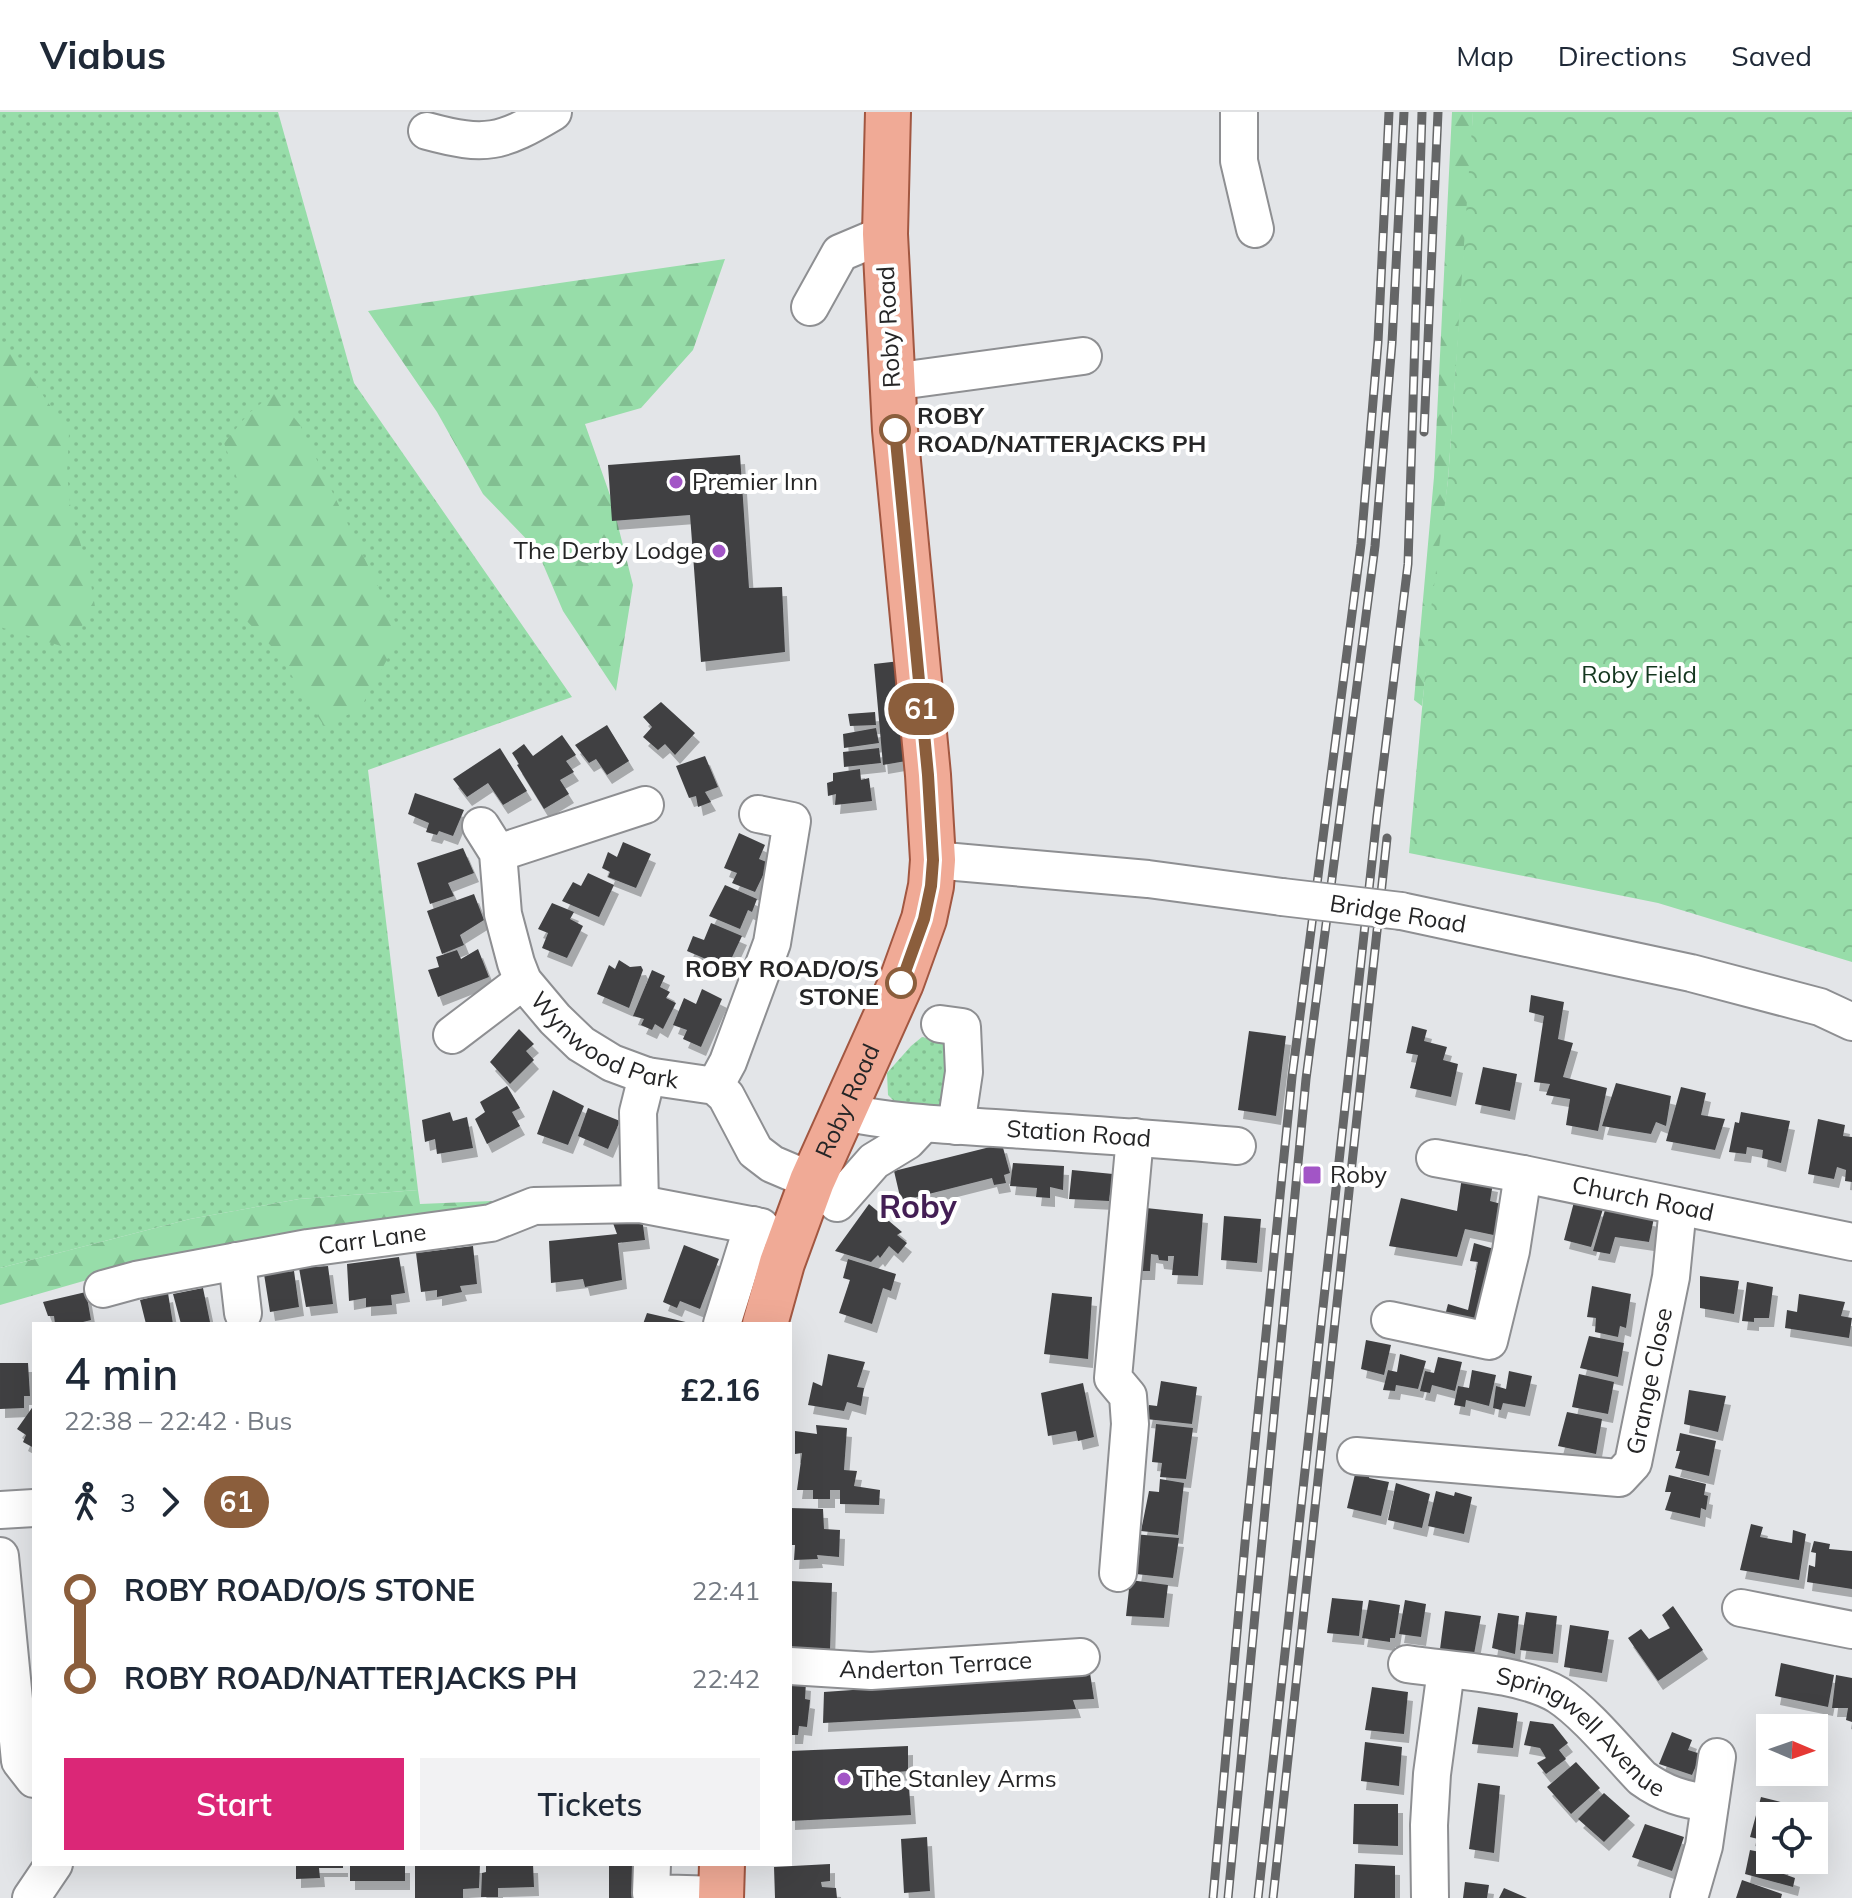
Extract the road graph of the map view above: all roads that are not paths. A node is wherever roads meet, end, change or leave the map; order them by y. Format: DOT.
graph roads {
  1 [pos="553,112"];
  2 [pos="888,112"];
  3 [pos="1239,112"];
  4 [pos="427,131"];
  5 [pos="1255,229"];
  6 [pos="885,234"];
  7 [pos="810,307"];
  8 [pos="1083,356"];
  9 [pos="892,382"];
  10 [pos="645,805"];
  11 [pos="758,814"];
  12 [pos="933,860"];
  13 [pos="523,981"];
  14 [pos="1852,1022"];
  15 [pos="940,1024"];
  16 [pos="452,1035"];
  17 [pos="647,1076"];
  18 [pos="715,1086"];
  19 [pos="844,1112"];
  20 [pos="939,1126"];
  21 [pos="1135,1137"];
  22 [pos="1237,1146"];
  23 [pos="1435,1158"];
  24 [pos="1523,1174"];
  25 [pos="825,1192"];
  26 [pos="640,1204"];
  27 [pos="1678,1207"];
  28 [pos="1852,1242"];
  29 [pos="237,1261"];
  30 [pos="103,1289"];
  31 [pos="243,1313"];
  32 [pos="1390,1320"];
  33 [pos="723,1322"];
  34 [pos="766,1322"];
  35 [pos="1356,1456"];
  36 [pos="32,1508"];
  37 [pos="0,1510"];
  38 [pos="0,1556"];
  39 [pos="1118,1573"];
  40 [pos="1741,1608"];
  41 [pos="1852,1630"];
  42 [pos="1081,1657"];
  43 [pos="1407,1664"];
  44 [pos="792,1666"];
  45 [pos="1446,1670"];
  46 [pos="1717,1757"];
  47 [pos="32,1776"];
  48 [pos="1710,1803"];
  49 [pos="53,1866"];
  50 [pos="652,1866"];
  51 [pos="722,1886"];
  52 [pos="31,1898"];
  53 [pos="1430,1898"];
  54 [pos="1689,1898"];
  1 -- 4 [label="street"];
  2 -- 6 [label="main road, Roby Road"];
  3 -- 5 [label="street"];
  6 -- 7 [label="street"];
  6 -- 9 [label="main road, Roby Road"];
  8 -- 9 [label="street"];
  9 -- 12 [label="main road, Roby Road"];
  10 -- 13 [label="street, Wynwood Park"];
  11 -- 18 [label="street"];
  12 -- 14 [label="street, Bridge Road, bridge"];
  12 -- 19 [label="main road, Roby Road"];
  13 -- 16 [label="street"];
  13 -- 17 [label="street, Wynwood Park"];
  15 -- 20 [label="street"];
  17 -- 18 [label="street, Wynwood Park"];
  17 -- 26 [label="street"];
  18 -- 25 [label="street, Wynwood Park"];
  19 -- 20 [label="street, Station Road"];
  19 -- 25 [label="main road, Roby Road"];
  20 -- 21 [label="street, Station Road"];
  20 -- 25 [label="street"];
  21 -- 22 [label="street, Station Road"];
  21 -- 39 [label="street"];
  23 -- 24 [label="street, Church Road"];
  24 -- 27 [label="street, Church Road"];
  24 -- 32 [label="street"];
  25 -- 34 [label="main road, Roby Road"];
  26 -- 29 [label="street, Carr Lane"];
  26 -- 33 [label="street, Carr Lane"];
  27 -- 28 [label="street, Church Road"];
  27 -- 35 [label="street, Grange Close"];
  29 -- 30 [label="street, Carr Lane"];
  29 -- 31 [label="street"];
  36 -- 37 [label="street"];
  38 -- 47 [label="street"];
  40 -- 41 [label="street"];
  42 -- 44 [label="street, Anderton Terrace"];
  43 -- 45 [label="street, Springwell Avenue"];
  45 -- 48 [label="street, Springwell Avenue"];
  45 -- 53 [label="street"];
  46 -- 48 [label="street"];
  48 -- 54 [label="street"];
  49 -- 52 [label="street"];
  50 -- 51 [label="street"];
}
